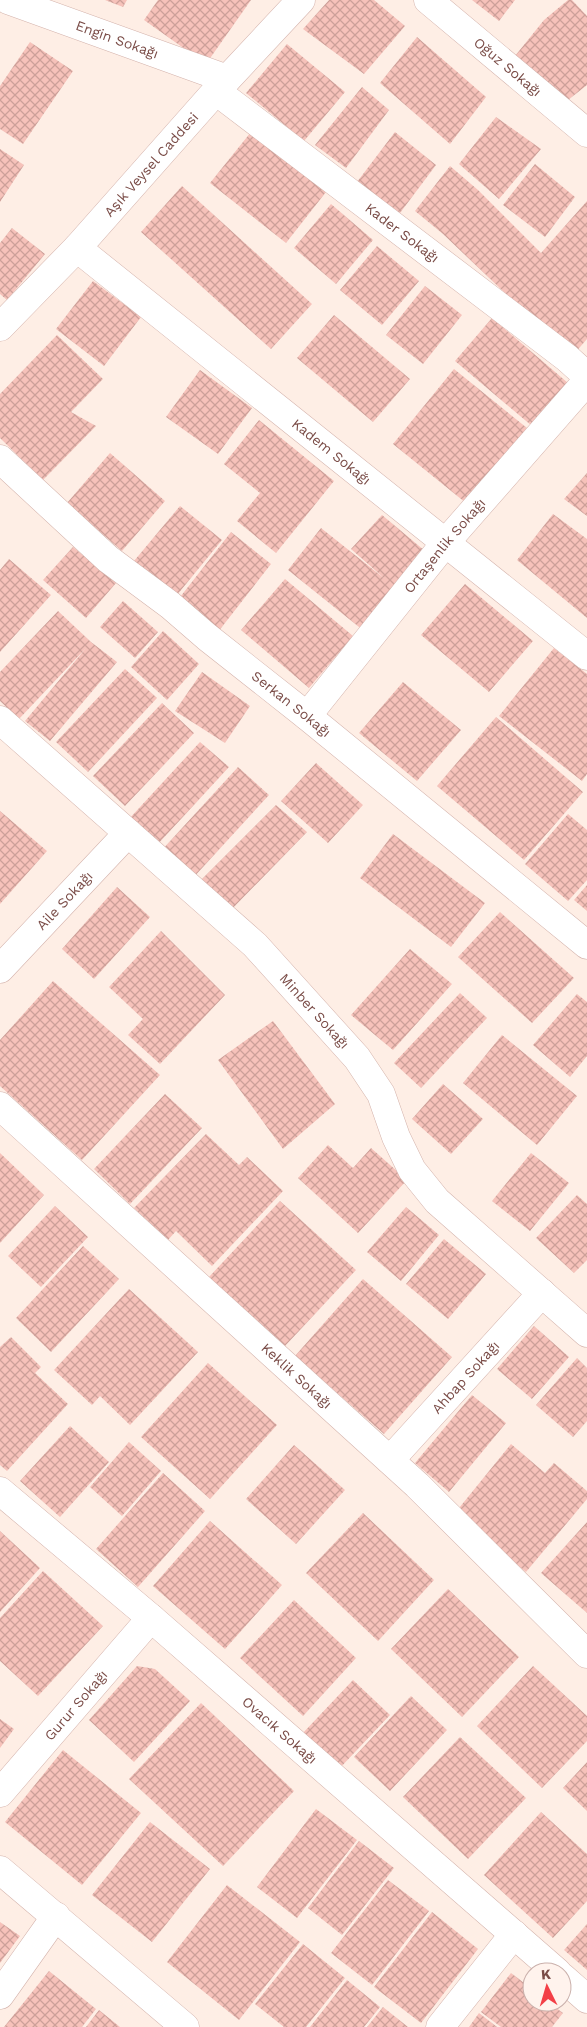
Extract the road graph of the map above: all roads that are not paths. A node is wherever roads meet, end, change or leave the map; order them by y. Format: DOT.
graph roads {
  1 [pos="8,0"];
  2 [pos="301,0"];
  3 [pos="428,0"];
  4 [pos="221,85"];
  5 [pos="587,133"];
  6 [pos="78,248"];
  7 [pos="0,328"];
  8 [pos="587,376"];
  9 [pos="587,381"];
  10 [pos="0,460"];
  11 [pos="446,542"];
  12 [pos="587,656"];
  13 [pos="307,716"];
  14 [pos="0,720"];
  15 [pos="128,833"];
  16 [pos="587,945"];
  17 [pos="0,969"];
  18 [pos="0,1106"];
  19 [pos="542,1293"];
  20 [pos="587,1333"];
  21 [pos="390,1460"];
  22 [pos="0,1491"];
  23 [pos="151,1618"];
  24 [pos="587,1654"];
  25 [pos="0,1793"];
  26 [pos="0,1870"];
  27 [pos="56,1916"];
  28 [pos="514,1934"];
  29 [pos="546,1962"];
  30 [pos="572,1986"];
  31 [pos="0,1995"];
  32 [pos="587,1999"];
  33 [pos="186,2027"];
  34 [pos="440,2027"];
  1 -- 4 [label="street, Engin Sokağı"];
  2 -- 4 [label="street, Aşık Veysel Caddesi"];
  3 -- 5 [label="street, Oğuz Sokağı"];
  4 -- 6 [label="street, Aşık Veysel Caddesi"];
  4 -- 8 [label="street, Kader Sokağı"];
  6 -- 7 [label="street, Aşık Veysel Caddesi"];
  6 -- 11 [label="street, Kadem Sokağı"];
  9 -- 11 [label="street, Ortaşenlik Sokağı"];
  10 -- 13 [label="street, Serkan Sokağı"];
  11 -- 12 [label="street, Kadem Sokağı"];
  11 -- 13 [label="street, Ortaşenlik Sokağı"];
  13 -- 16 [label="street, Serkan Sokağı"];
  14 -- 15 [label="street, Minber Sokağı"];
  15 -- 17 [label="street, Aile Sokağı"];
  15 -- 19 [label="street, Minber Sokağı"];
  18 -- 21 [label="street, Keklik Sokağı"];
  19 -- 20 [label="street, Minber Sokağı"];
  19 -- 21 [label="street, Ahbap Sokağı"];
  21 -- 24 [label="street, Keklik Sokağı"];
  22 -- 23 [label="street, Ovacık Sokağı"];
  23 -- 25 [label="street, Gurur Sokağı"];
  23 -- 28 [label="street, Ovacık Sokağı"];
  26 -- 27 [label="street"];
  27 -- 31 [label="street"];
  27 -- 33 [label="street"];
  28 -- 29 [label="street, Ovacık Sokağı"];
  28 -- 34 [label="street"];
  30 -- 32 [label="street"];
}
